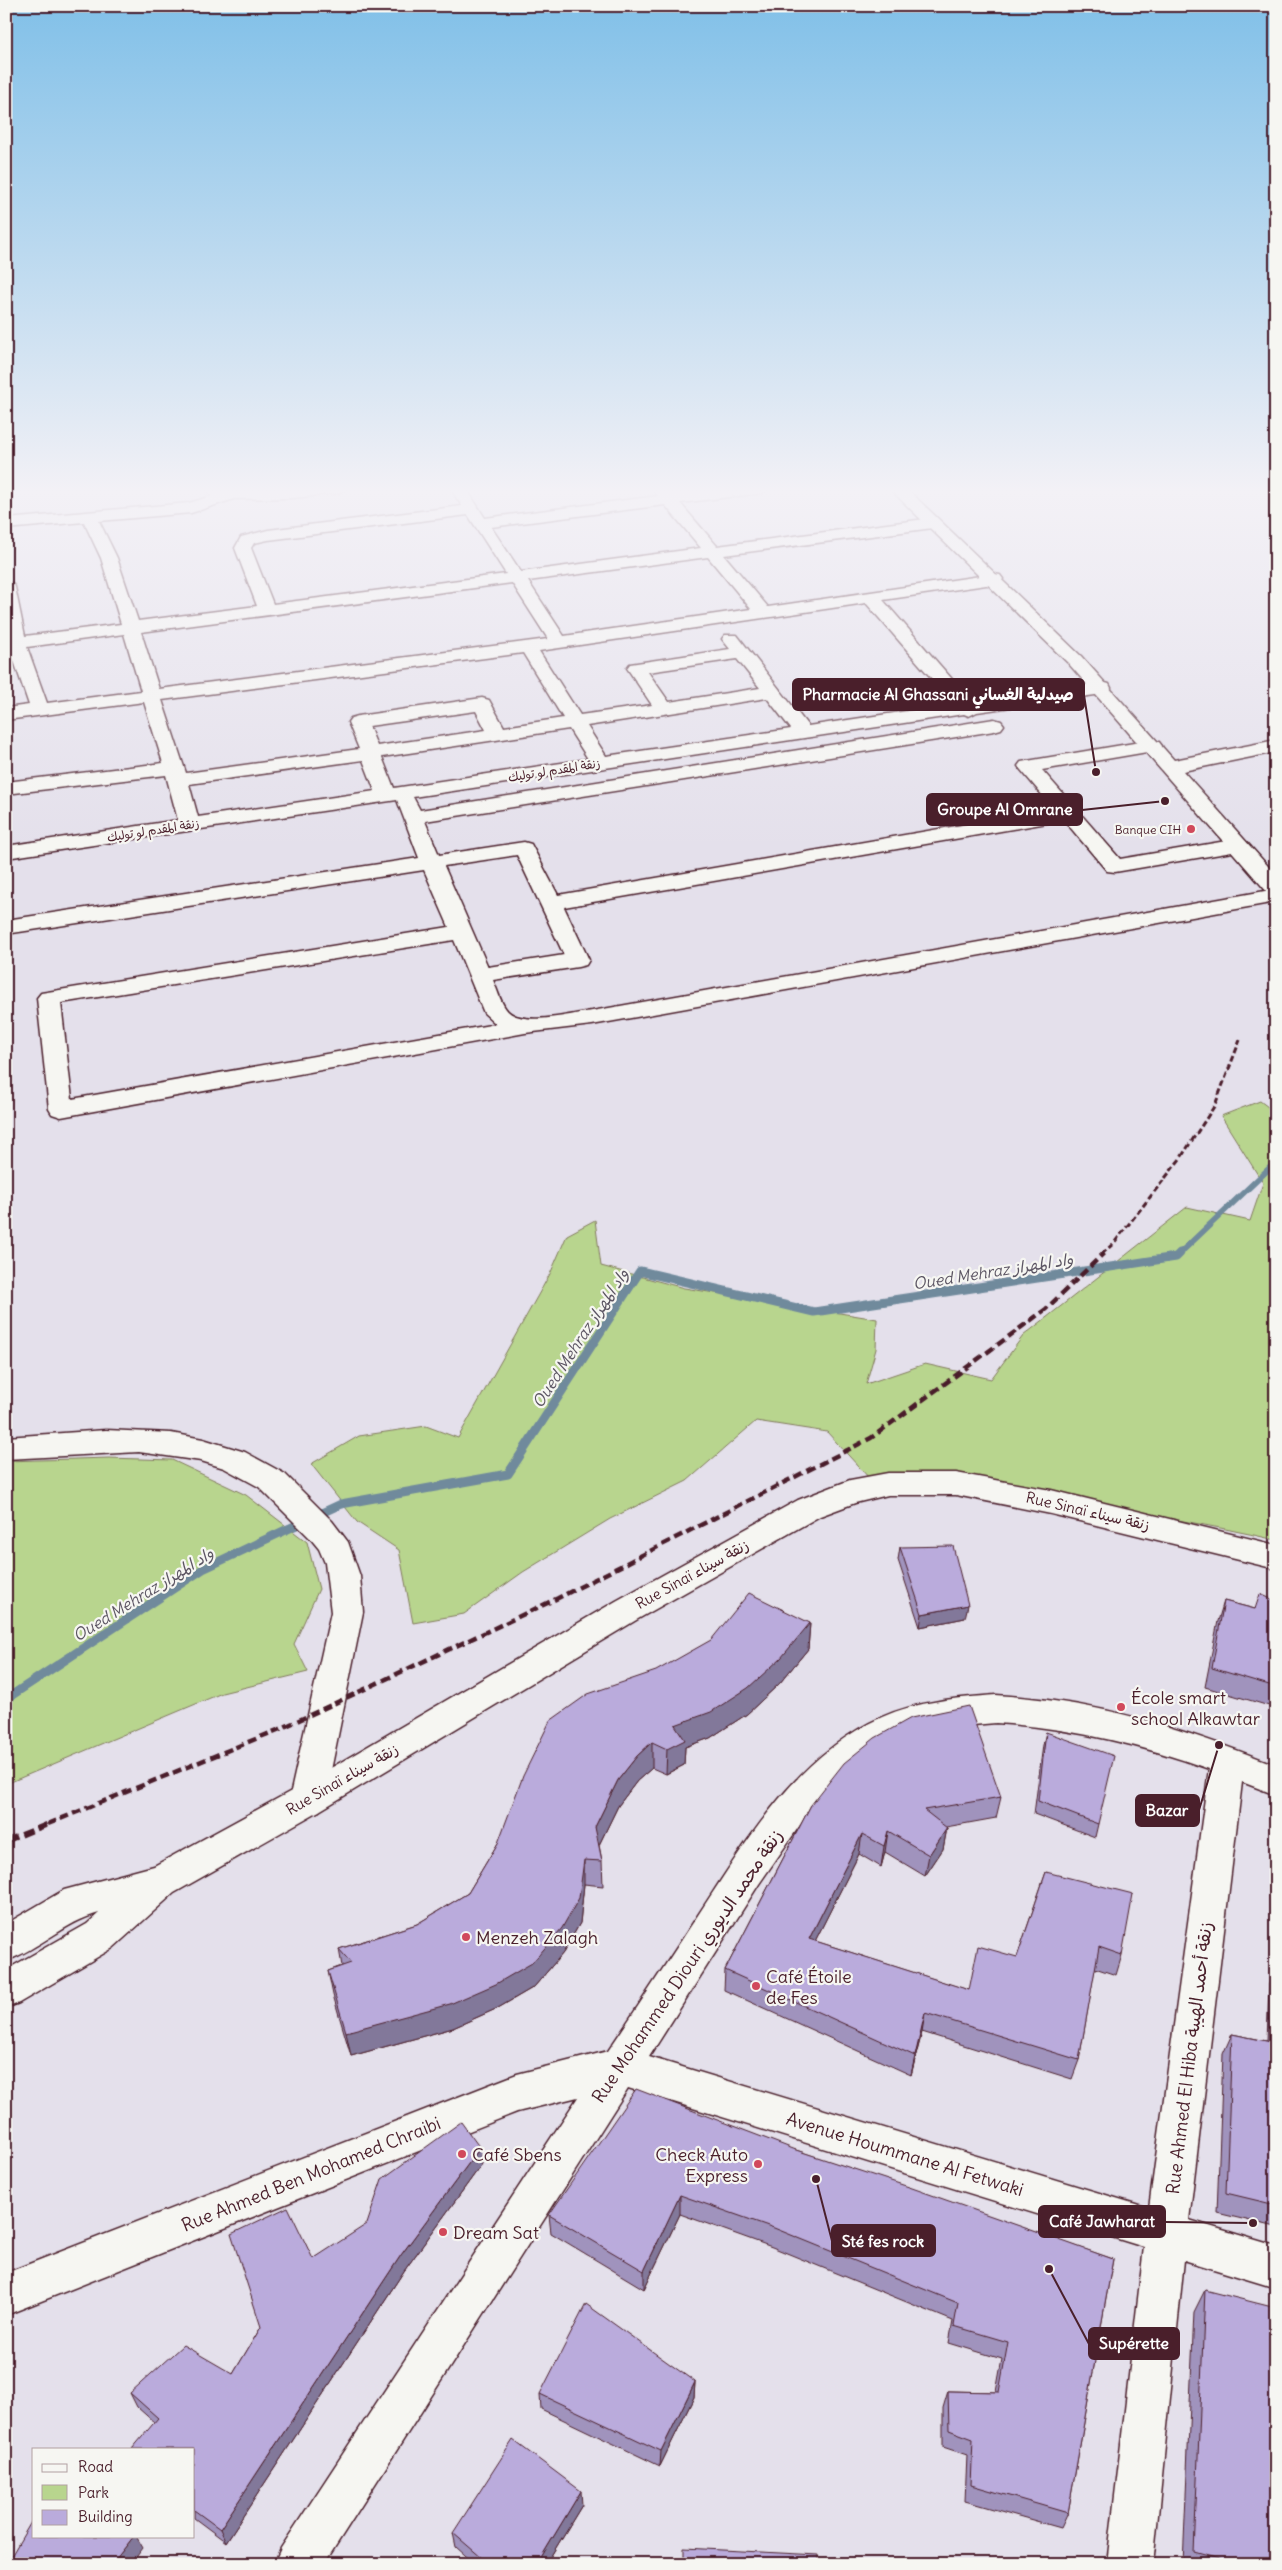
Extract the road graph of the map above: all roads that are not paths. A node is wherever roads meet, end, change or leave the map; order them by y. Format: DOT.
graph roads {
  1 [pos="8,608"];
  2 [pos="124,608"];
  3 [pos="283,608"];
  4 [pos="536,608"];
  5 [pos="759,608"];
  6 [pos="805,608"];
  7 [pos="880,608"];
  8 [pos="1022,608"];
  9 [pos="267,610"];
  10 [pos="764,614"];
  11 [pos="716,621"];
  12 [pos="130,628"];
  13 [pos="559,642"];
  14 [pos="12,644"];
  15 [pos="528,647"];
  16 [pos="742,653"];
  17 [pos="1102,688"];
  18 [pos="773,692"];
  19 [pos="152,694"];
  20 [pos="1117,706"];
  21 [pos="671,708"];
  22 [pos="1097,709"];
  23 [pos="40,710"];
  24 [pos="969,710"];
  25 [pos="6,714"];
  26 [pos="1009,722"];
  27 [pos="575,723"];
  28 [pos="803,732"];
  29 [pos="697,734"];
  30 [pos="1152,746"];
  31 [pos="1276,746"];
  32 [pos="370,753"];
  33 [pos="491,753"];
  34 [pos="600,763"];
  35 [pos="1171,767"];
  36 [pos="177,774"];
  37 [pos="6,788"];
  38 [pos="394,794"];
  39 [pos="1068,813"];
  40 [pos="412,817"];
  41 [pos="189,824"];
  42 [pos="1238,845"];
  43 [pos="6,852"];
  44 [pos="432,862"];
  45 [pos="1276,888"];
  46 [pos="1276,895"];
  47 [pos="551,903"];
  48 [pos="6,927"];
  49 [pos="462,932"];
  50 [pos="480,975"];
  51 [pos="525,1026"];
  52 [pos="6,1448"];
  53 [pos="1276,1557"];
  54 [pos="1228,1761"];
  55 [pos="1276,1780"];
  56 [pos="307,1800"];
  57 [pos="161,1881"];
  58 [pos="6,1944"];
  59 [pos="6,1990"];
  60 [pos="620,2066"];
  61 [pos="1166,2235"];
  62 [pos="1276,2267"];
  63 [pos="6,2294"];
  64 [pos="297,2564"];
  65 [pos="1130,2564"];
  1 -- 14 [label="street"];
  2 -- 12 [label="street"];
  3 -- 9 [label="street"];
  4 -- 13 [label="street"];
  5 -- 10 [label="street"];
  6 -- 10 [label="street"];
  7 -- 24 [label="street"];
  8 -- 17 [label="street"];
  9 -- 12 [label="street"];
  10 -- 11 [label="street"];
  11 -- 13 [label="street"];
  11 -- 16 [label="street"];
  12 -- 14 [label="street"];
  12 -- 19 [label="street"];
  13 -- 15 [label="street"];
  14 -- 23 [label="street"];
  15 -- 19 [label="street"];
  15 -- 27 [label="street"];
  16 -- 18 [label="street"];
  16 -- 21 [label="street"];
  17 -- 20 [label="street"];
  17 -- 24 [label="street, زنقة المقدم لو توليك"];
  18 -- 21 [label="street"];
  18 -- 28 [label="street"];
  19 -- 23 [label="street"];
  19 -- 36 [label="street"];
  20 -- 22 [label="street"];
  20 -- 30 [label="street"];
  21 -- 27 [label="street"];
  21 -- 29 [label="street"];
  23 -- 25 [label="street"];
  24 -- 28 [label="street, زنقة المقدم لو توليك"];
  26 -- 40 [label="street"];
  27 -- 33 [label="street"];
  27 -- 34 [label="street"];
  28 -- 29 [label="street, زنقة المقدم لو توليك"];
  29 -- 34 [label="street, زنقة المقدم لو توليك"];
  30 -- 35 [label="street"];
  30 -- 39 [label="street"];
  31 -- 35 [label="street"];
  32 -- 33 [label="street"];
  32 -- 33 [label="street"];
  32 -- 36 [label="street"];
  32 -- 38 [label="street"];
  33 -- 34 [label="street, زنقة المقدم لو توليك"];
  33 -- 38 [label="street, زنقة المقدم لو توليك"];
  35 -- 42 [label="street"];
  36 -- 37 [label="street"];
  36 -- 41 [label="street"];
  38 -- 40 [label="street"];
  38 -- 41 [label="street, زنقة المقدم لو توليك"];
  39 -- 42 [label="street"];
  39 -- 47 [label="street"];
  40 -- 44 [label="street"];
  41 -- 43 [label="street, زنقة المقدم لو توليك"];
  42 -- 45 [label="street"];
  44 -- 47 [label="street"];
  44 -- 48 [label="street"];
  44 -- 49 [label="street"];
  46 -- 51 [label="street"];
  47 -- 50 [label="street"];
  49 -- 50 [label="street"];
  49 -- 51 [label="street"];
  50 -- 51 [label="street"];
  52 -- 56 [label="street"];
  53 -- 56 [label="street, Rue Sinaï زنقة سيناء"];
  54 -- 55 [label="street, Rue Mohammed Diouri زنقة محمد الديوري"];
  54 -- 60 [label="street, Rue Mohammed Diouri زنقة محمد الديوري"];
  54 -- 61 [label="street, Rue Ahmed El Hiba زنقة أحمد الهيبة"];
  56 -- 57 [label="street, Rue Sinaï زنقة سيناء"];
  57 -- 58 [label="street, Rue Sinaï زنقة سيناء"];
  57 -- 59 [label="street, Rue Sinaï زنقة سيناء"];
  60 -- 61 [label="street, Avenue Hoummane Al Fetwaki"];
  60 -- 63 [label="street, Rue Ahmed Ben Mohamed Chraibi"];
  60 -- 64 [label="street, Rue Mohammed Diouri زنقة محمد الديوري"];
  61 -- 62 [label="street, Avenue Hoummane Al Fetwaki"];
  61 -- 65 [label="street, Rue Ahmed El Hiba زنقة أحمد الهيبة"];
}
